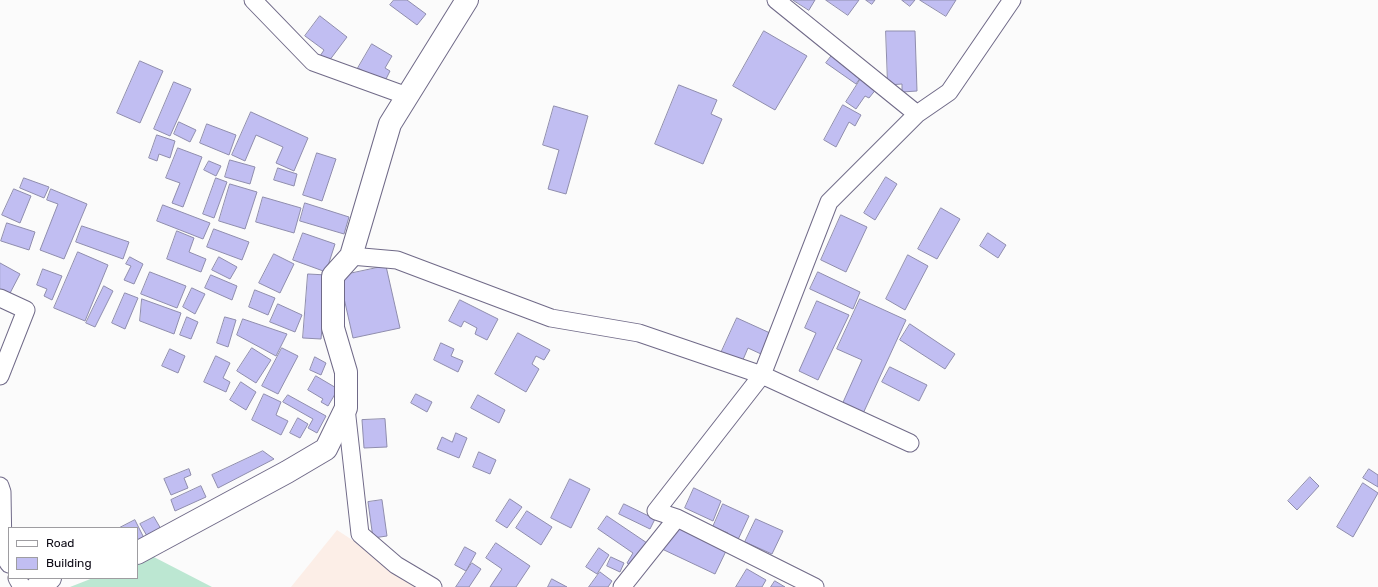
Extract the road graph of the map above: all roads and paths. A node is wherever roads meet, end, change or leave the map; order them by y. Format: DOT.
graph roads {
  1 [pos="253,0"];
  2 [pos="466,0"];
  3 [pos="776,0"];
  4 [pos="1012,0"];
  5 [pos="407,96"];
  6 [pos="917,114"];
  7 [pos="351,256"];
  8 [pos="0,298"];
  9 [pos="0,376"];
  10 [pos="762,376"];
  11 [pos="346,408"];
  12 [pos="910,442"];
  13 [pos="0,486"];
  14 [pos="677,518"];
  15 [pos="138,552"];
  16 [pos="8,562"];
  17 [pos="49,579"];
  18 [pos="37,587"];
  19 [pos="433,587"];
  20 [pos="622,587"];
  21 [pos="815,587"];
  1 -- 5 [label="street"];
  2 -- 5 [label="street"];
  3 -- 6 [label="street"];
  4 -- 6 [label="street"];
  5 -- 7 [label="street"];
  6 -- 10 [label="street"];
  7 -- 10 [label="street"];
  7 -- 11 [label="street"];
  8 -- 9 [label="street"];
  10 -- 12 [label="street"];
  10 -- 14 [label="street"];
  11 -- 15 [label="street"];
  11 -- 19 [label="street"];
  13 -- 16 [label="street"];
  14 -- 20 [label="street"];
  14 -- 21 [label="street"];
  17 -- 18 [label="street"];
}
